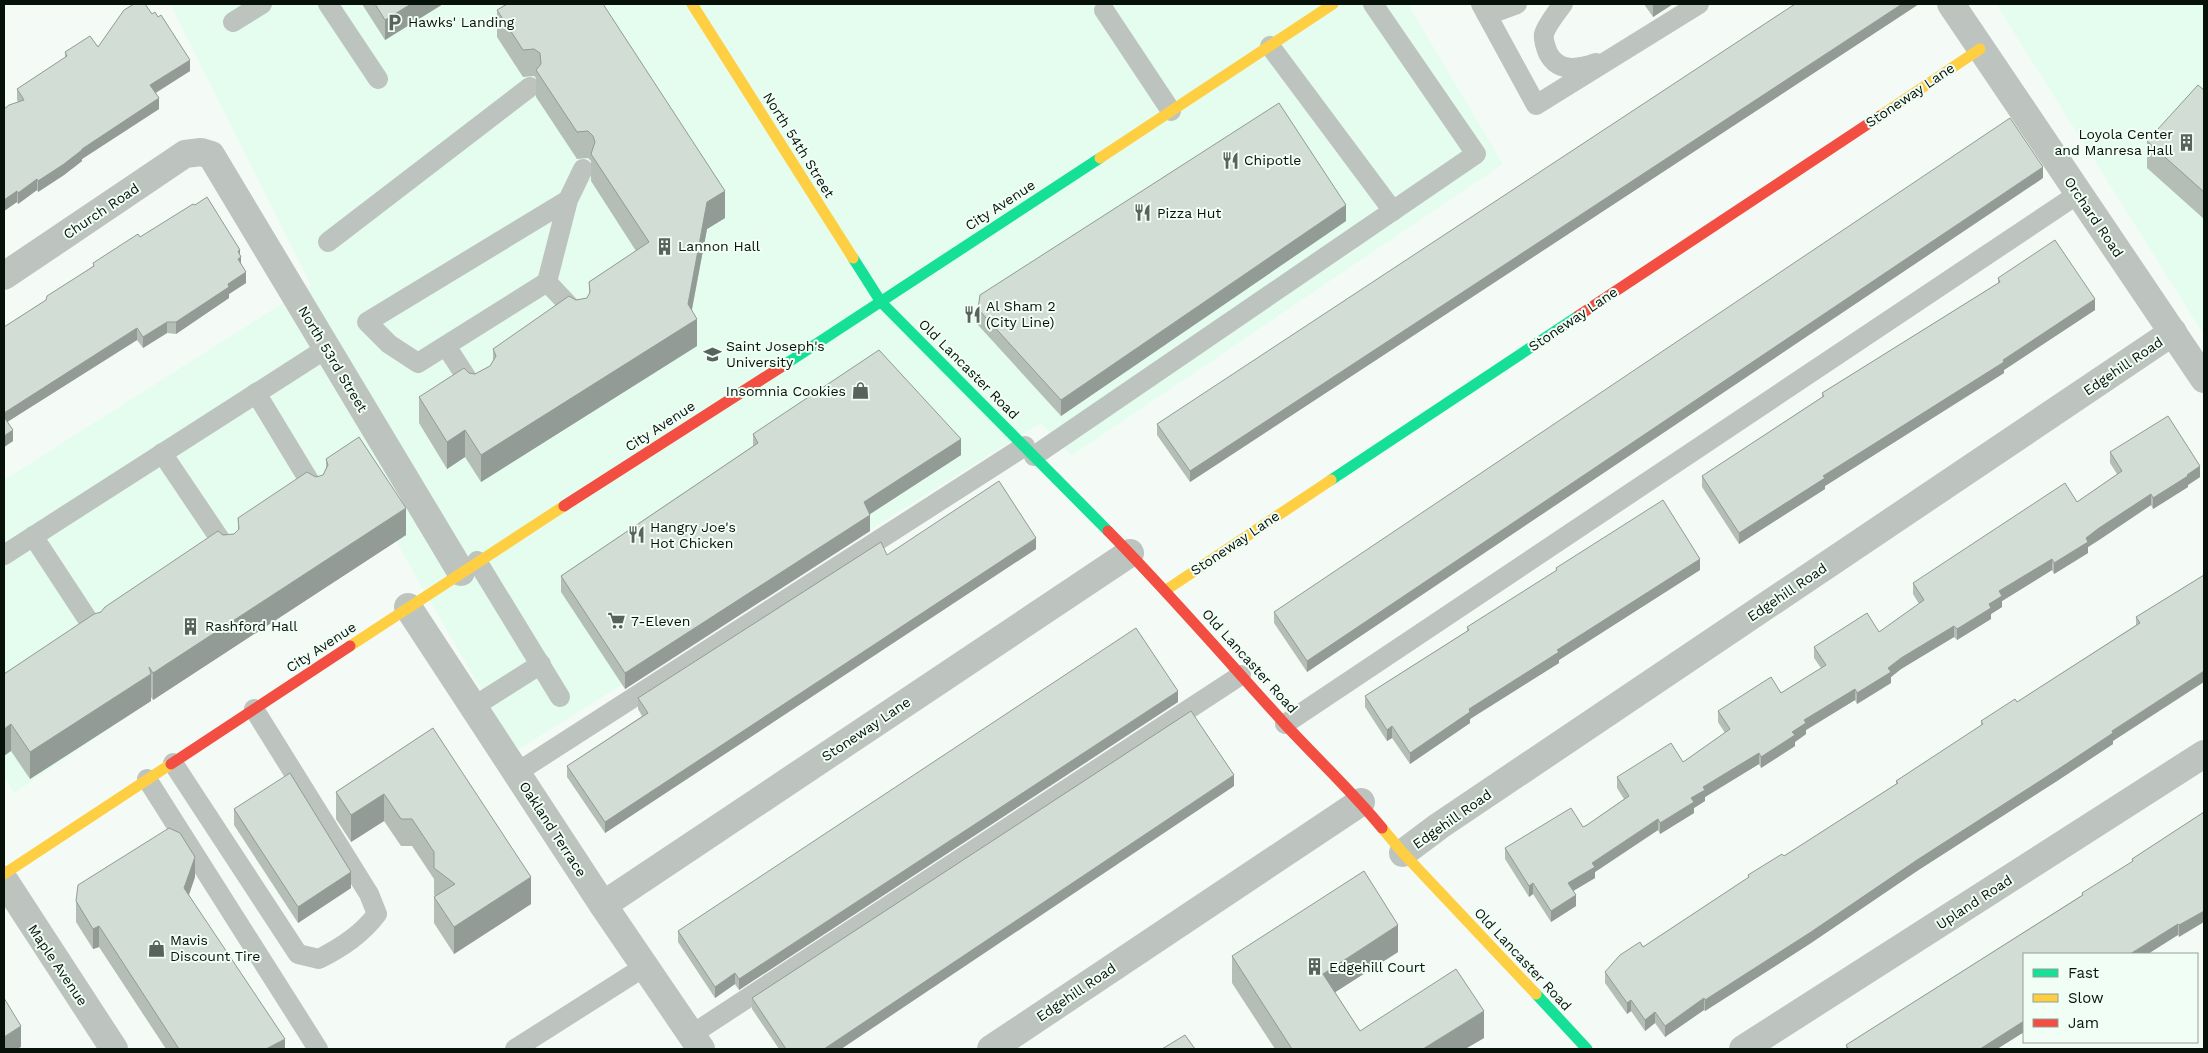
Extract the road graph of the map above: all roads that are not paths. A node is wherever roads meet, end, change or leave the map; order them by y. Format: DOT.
graph roads {
  1 [pos="262,4"];
  2 [pos="328,4"];
  3 [pos="692,4"];
  4 [pos="1334,4"];
  5 [pos="1372,4"];
  6 [pos="1517,4"];
  7 [pos="1563,4"];
  8 [pos="1699,4"];
  9 [pos="1951,4"];
  10 [pos="1484,9"];
  11 [pos="1104,10"];
  12 [pos="233,22"];
  13 [pos="1270,46"];
  14 [pos="1980,49"];
  15 [pos="1613,57"];
  16 [pos="378,79"];
  17 [pos="530,87"];
  18 [pos="1171,110"];
  19 [pos="201,152"];
  20 [pos="583,169"];
  21 [pos="2078,194"];
  22 [pos="568,200"];
  23 [pos="1393,211"];
  24 [pos="328,242"];
  25 [pos="4,276"];
  26 [pos="547,282"];
  27 [pos="881,302"];
  28 [pos="579,316"];
  29 [pos="2173,332"];
  30 [pos="446,346"];
  31 [pos="327,348"];
  32 [pos="2204,379"];
  33 [pos="484,382"];
  34 [pos="256,393"];
  35 [pos="1029,451"];
  36 [pos="162,454"];
  37 [pos="316,492"];
  38 [pos="33,536"];
  39 [pos="228,551"];
  40 [pos="1130,553"];
  41 [pos="4,555"];
  42 [pos="469,566"];
  43 [pos="1166,590"];
  44 [pos="408,607"];
  45 [pos="94,629"];
  46 [pos="540,664"];
  47 [pos="1241,675"];
  48 [pos="560,697"];
  49 [pos="473,707"];
  50 [pos="254,708"];
  51 [pos="1285,724"];
  52 [pos="2204,754"];
  53 [pos="172,762"];
  54 [pos="516,773"];
  55 [pos="147,779"];
  56 [pos="1361,802"];
  57 [pos="1403,853"];
  58 [pos="4,874"];
  59 [pos="4,880"];
  60 [pos="603,905"];
  61 [pos="644,967"];
  62 [pos="696,1042"];
  63 [pos="114,1049"];
  64 [pos="318,1049"];
  65 [pos="515,1049"];
  66 [pos="991,1049"];
  67 [pos="1587,1049"];
  68 [pos="1743,1049"];
  1 -- 12 [label="lane"];
  2 -- 16 [label="lane"];
  3 -- 27 [label="main road, North 54th Street"];
  4 -- 13 [label="main road, City Avenue"];
  5 -- 23 [label="lane"];
  6 -- 10 [label="lane"];
  7 -- 15 [label="lane"];
  8 -- 15 [label="lane"];
  9 -- 14 [label="street, Orchard Road"];
  10 -- 15 [label="lane"];
  11 -- 18 [label="lane"];
  13 -- 18 [label="main road, City Avenue"];
  13 -- 23 [label="lane"];
  14 -- 21 [label="street, Orchard Road"];
  14 -- 43 [label="main road, Stoneway Lane"];
  17 -- 24 [label="lane"];
  18 -- 27 [label="main road, City Avenue"];
  19 -- 25 [label="street, Church Road"];
  19 -- 31 [label="street, North 53rd Street"];
  20 -- 22 [label="lane"];
  21 -- 29 [label="street, Orchard Road"];
  21 -- 51 [label="lane"];
  22 -- 26 [label="lane"];
  22 -- 30 [label="lane"];
  23 -- 35 [label="lane"];
  26 -- 28 [label="lane"];
  26 -- 30 [label="lane"];
  27 -- 35 [label="main road, Old Lancaster Road"];
  27 -- 42 [label="main road, City Avenue"];
  29 -- 32 [label="street, Orchard Road"];
  29 -- 57 [label="street, Edgehill Road"];
  30 -- 33 [label="lane"];
  31 -- 34 [label="lane"];
  31 -- 42 [label="street, North 53rd Street"];
  34 -- 36 [label="lane"];
  34 -- 37 [label="lane"];
  35 -- 40 [label="main road, Old Lancaster Road"];
  35 -- 54 [label="lane"];
  36 -- 38 [label="lane"];
  36 -- 39 [label="lane"];
  38 -- 41 [label="lane"];
  38 -- 45 [label="lane"];
  40 -- 43 [label="main road, Old Lancaster Road"];
  40 -- 60 [label="street, Stoneway Lane"];
  42 -- 44 [label="main road, City Avenue"];
  42 -- 46 [label="lane"];
  43 -- 47 [label="main road, Old Lancaster Road"];
  44 -- 49 [label="street, Oakland Terrace"];
  44 -- 50 [label="main road, City Avenue"];
  46 -- 48 [label="lane"];
  46 -- 49 [label="lane"];
  47 -- 51 [label="main road, Old Lancaster Road"];
  47 -- 62 [label="lane"];
  49 -- 54 [label="street, Oakland Terrace"];
  50 -- 53 [label="main road, City Avenue"];
  50 -- 53 [label="lane"];
  51 -- 56 [label="main road, Old Lancaster Road"];
  52 -- 68 [label="street, Upland Road"];
  53 -- 55 [label="main road, City Avenue"];
  54 -- 60 [label="street, Oakland Terrace"];
  55 -- 58 [label="main road, City Avenue"];
  55 -- 64 [label="lane"];
  56 -- 57 [label="main road, Old Lancaster Road"];
  56 -- 66 [label="street, Edgehill Road"];
  57 -- 67 [label="main road, Old Lancaster Road"];
  59 -- 63 [label="street, Maple Avenue"];
  60 -- 61 [label="street, Oakland Terrace"];
  61 -- 62 [label="street, Oakland Terrace"];
  61 -- 65 [label="lane"];
}
